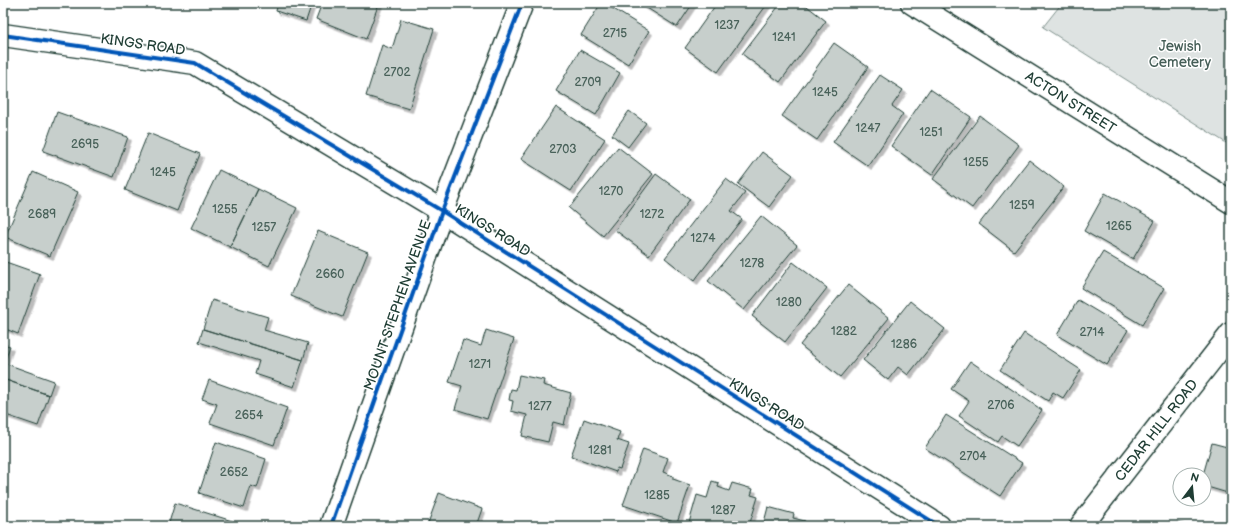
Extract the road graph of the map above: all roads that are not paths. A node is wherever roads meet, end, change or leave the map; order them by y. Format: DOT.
graph roads {
  1 [pos="522,3"];
  2 [pos="912,3"];
  3 [pos="3,35"];
  4 [pos="1231,202"];
  5 [pos="442,211"];
  6 [pos="1231,334"];
  7 [pos="331,526"];
  8 [pos="940,526"];
  9 [pos="1081,526"];
  1 -- 5 [label="street, MOUNT STEPHEN AVENUE"];
  2 -- 4 [label="street, ACTON STREET"];
  3 -- 5 [label="street, KINGS ROAD"];
  5 -- 7 [label="street, MOUNT STEPHEN AVENUE"];
  5 -- 8 [label="street, KINGS ROAD"];
  6 -- 9 [label="street, CEDAR HILL ROAD"];
}
